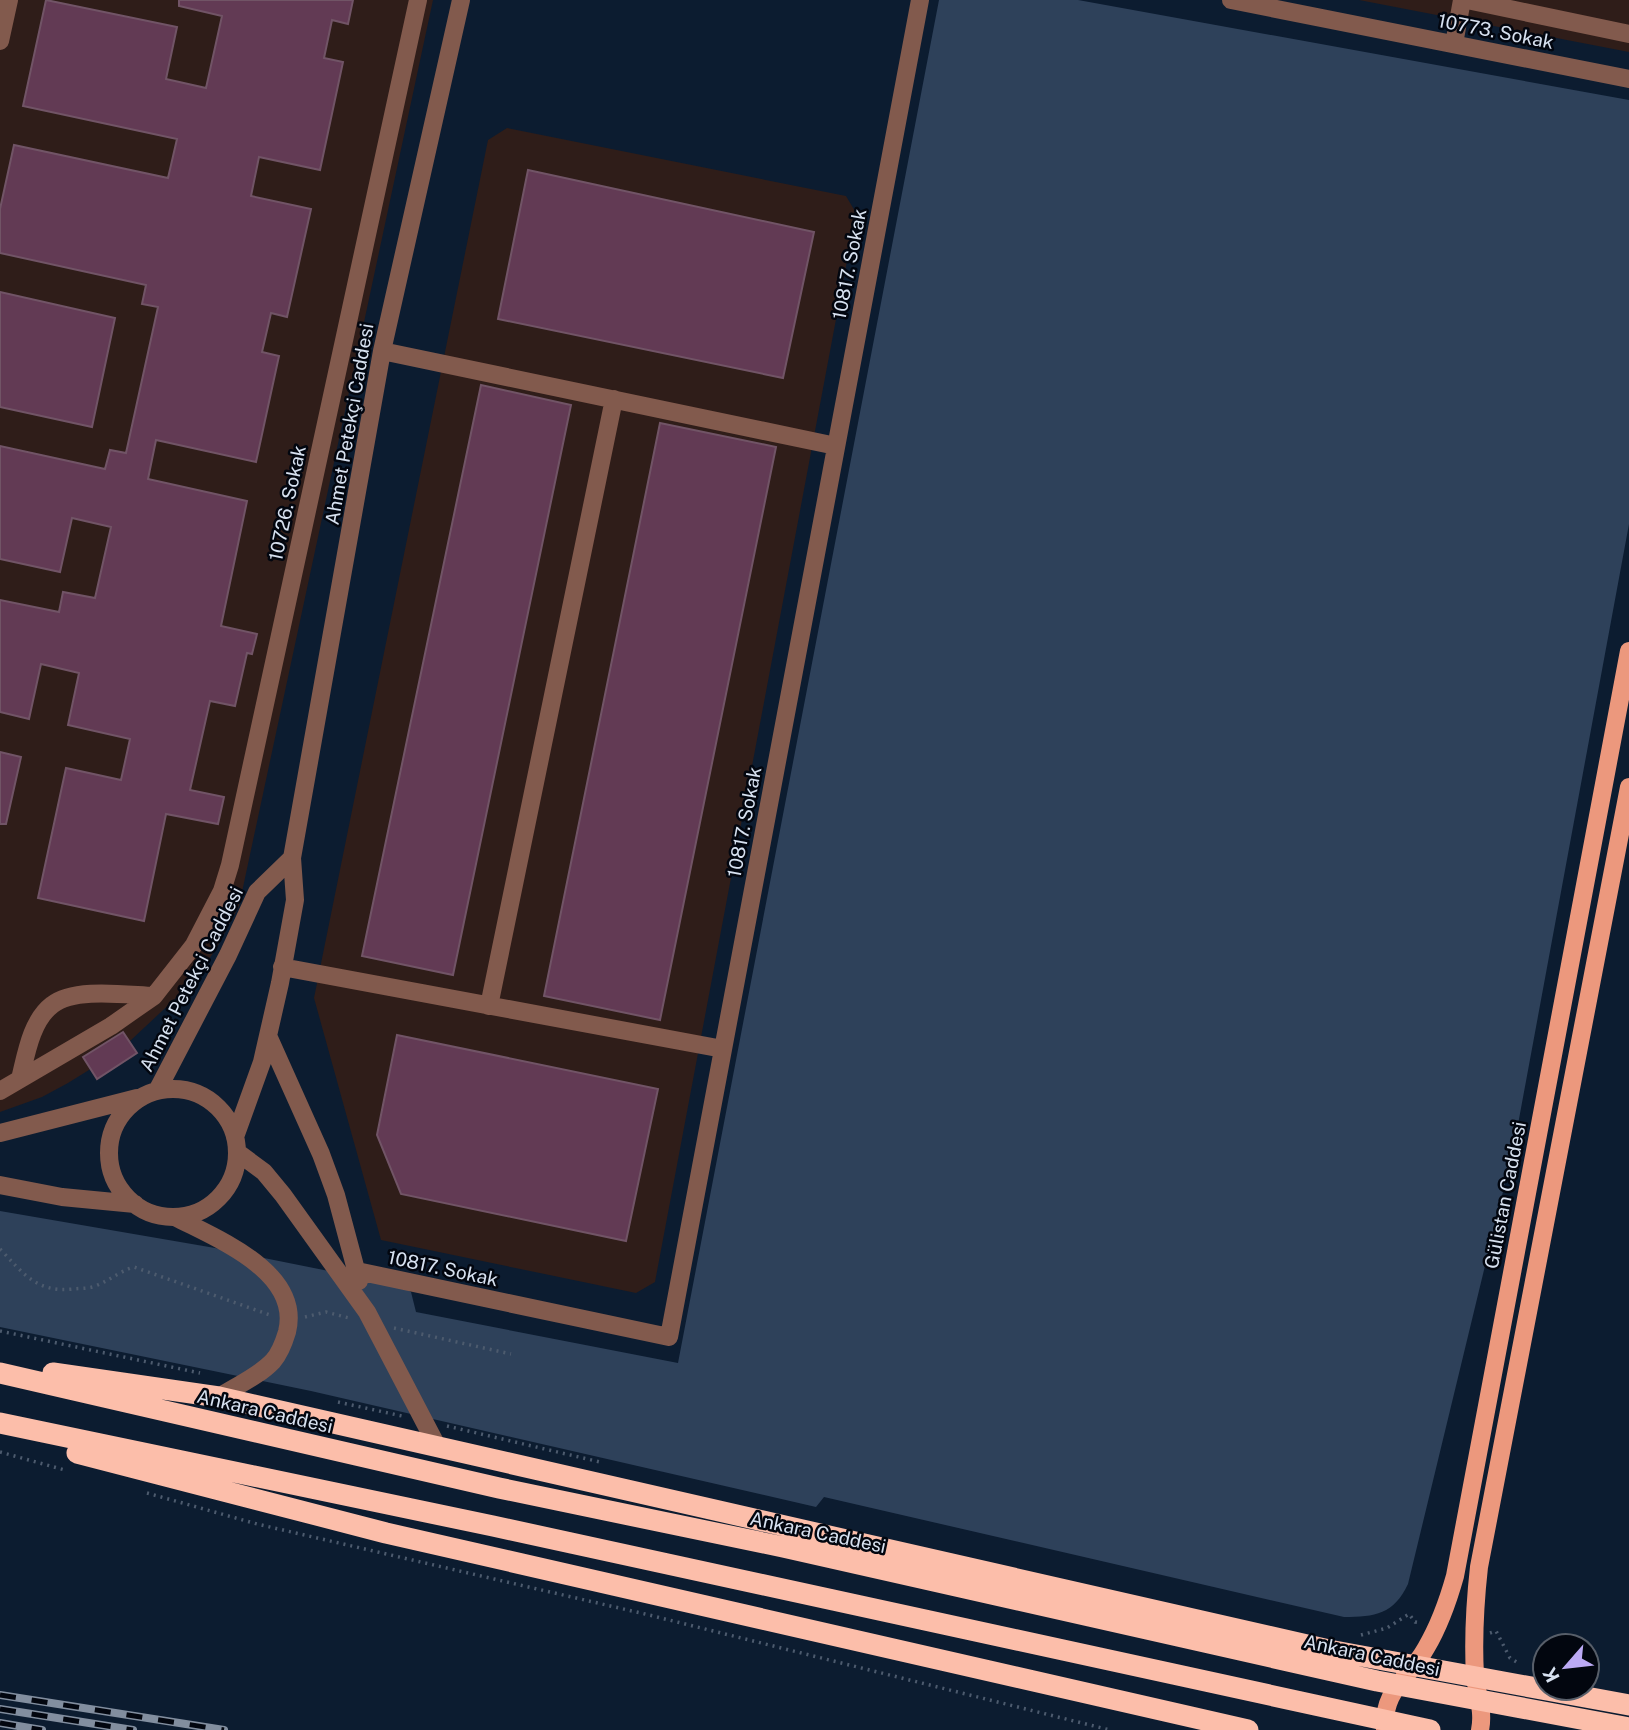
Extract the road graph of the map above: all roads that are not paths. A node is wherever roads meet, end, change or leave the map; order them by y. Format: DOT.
graph roads {
  1 [pos="9,0"];
  2 [pos="418,0"];
  3 [pos="461,0"];
  4 [pos="920,0"];
  5 [pos="1231,0"];
  6 [pos="1464,0"];
  7 [pos="1629,34"];
  8 [pos="0,41"];
  9 [pos="1454,44"];
  10 [pos="1629,79"];
  11 [pos="382,351"];
  12 [pos="614,399"];
  13 [pos="836,446"];
  14 [pos="1629,651"];
  15 [pos="1629,787"];
  16 [pos="292,858"];
  17 [pos="282,967"];
  18 [pos="154,996"];
  19 [pos="489,1006"];
  20 [pos="268,1038"];
  21 [pos="723,1049"];
  22 [pos="20,1079"];
  23 [pos="0,1091"];
  24 [pos="151,1093"];
  25 [pos="0,1133"];
  26 [pos="236,1145"];
  27 [pos="0,1185"];
  28 [pos="135,1204"];
  29 [pos="175,1217"];
  30 [pos="357,1271"];
  31 [pos="371,1318"];
  32 [pos="0,1365"];
  33 [pos="0,1373"];
  34 [pos="219,1397"];
  35 [pos="0,1423"];
  36 [pos="0,1433"];
  37 [pos="437,1446"];
  38 [pos="1415,1666"];
  39 [pos="1475,1679"];
  40 [pos="1629,1706"];
  41 [pos="1629,1728"];
  42 [pos="1248,1730"];
  43 [pos="1385,1730"];
  44 [pos="1430,1730"];
  45 [pos="1480,1730"];
  1 -- 8 [label="street"];
  2 -- 18 [label="street, 10726. Sokak"];
  3 -- 11 [label="street, Ahmet Petekçi Caddesi"];
  4 -- 13 [label="street, 10817. Sokak"];
  5 -- 9 [label="street, 10773. Sokak"];
  6 -- 7 [label="street"];
  6 -- 9 [label="street"];
  9 -- 10 [label="street, 10773. Sokak"];
  11 -- 12 [label="street"];
  11 -- 16 [label="street, Ahmet Petekçi Caddesi"];
  12 -- 13 [label="street"];
  12 -- 19 [label="street"];
  13 -- 21 [label="street, 10817. Sokak"];
  14 -- 38 [label="main road, Gülistan Caddesi"];
  15 -- 39 [label="main road"];
  16 -- 17 [label="street, Ahmet Petekçi Caddesi"];
  16 -- 24 [label="street, Ahmet Petekçi Caddesi"];
  17 -- 19 [label="street"];
  17 -- 20 [label="street, Ahmet Petekçi Caddesi"];
  18 -- 22 [label="street, 10726. Sokak"];
  18 -- 22 [label="street"];
  19 -- 21 [label="street"];
  20 -- 26 [label="street, Ahmet Petekçi Caddesi"];
  20 -- 30 [label="street"];
  21 -- 30 [label="street, 10817. Sokak"];
  22 -- 23 [label="street, 10726. Sokak"];
  24 -- 25 [label="street"];
  24 -- 26 [label="street"];
  24 -- 28 [label="street"];
  26 -- 29 [label="street"];
  26 -- 31 [label="street"];
  27 -- 28 [label="street"];
  28 -- 29 [label="street"];
  29 -- 34 [label="street"];
  30 -- 31 [label="street"];
  31 -- 37 [label="street"];
  32 -- 34 [label="highway"];
  33 -- 41 [label="highway, Ankara Caddesi"];
  34 -- 37 [label="highway"];
  35 -- 44 [label="highway"];
  36 -- 42 [label="highway"];
  37 -- 38 [label="highway"];
  38 -- 39 [label="highway"];
  38 -- 43 [label="main road, Gülistan Caddesi"];
  39 -- 40 [label="highway"];
  39 -- 45 [label="main road"];
}
